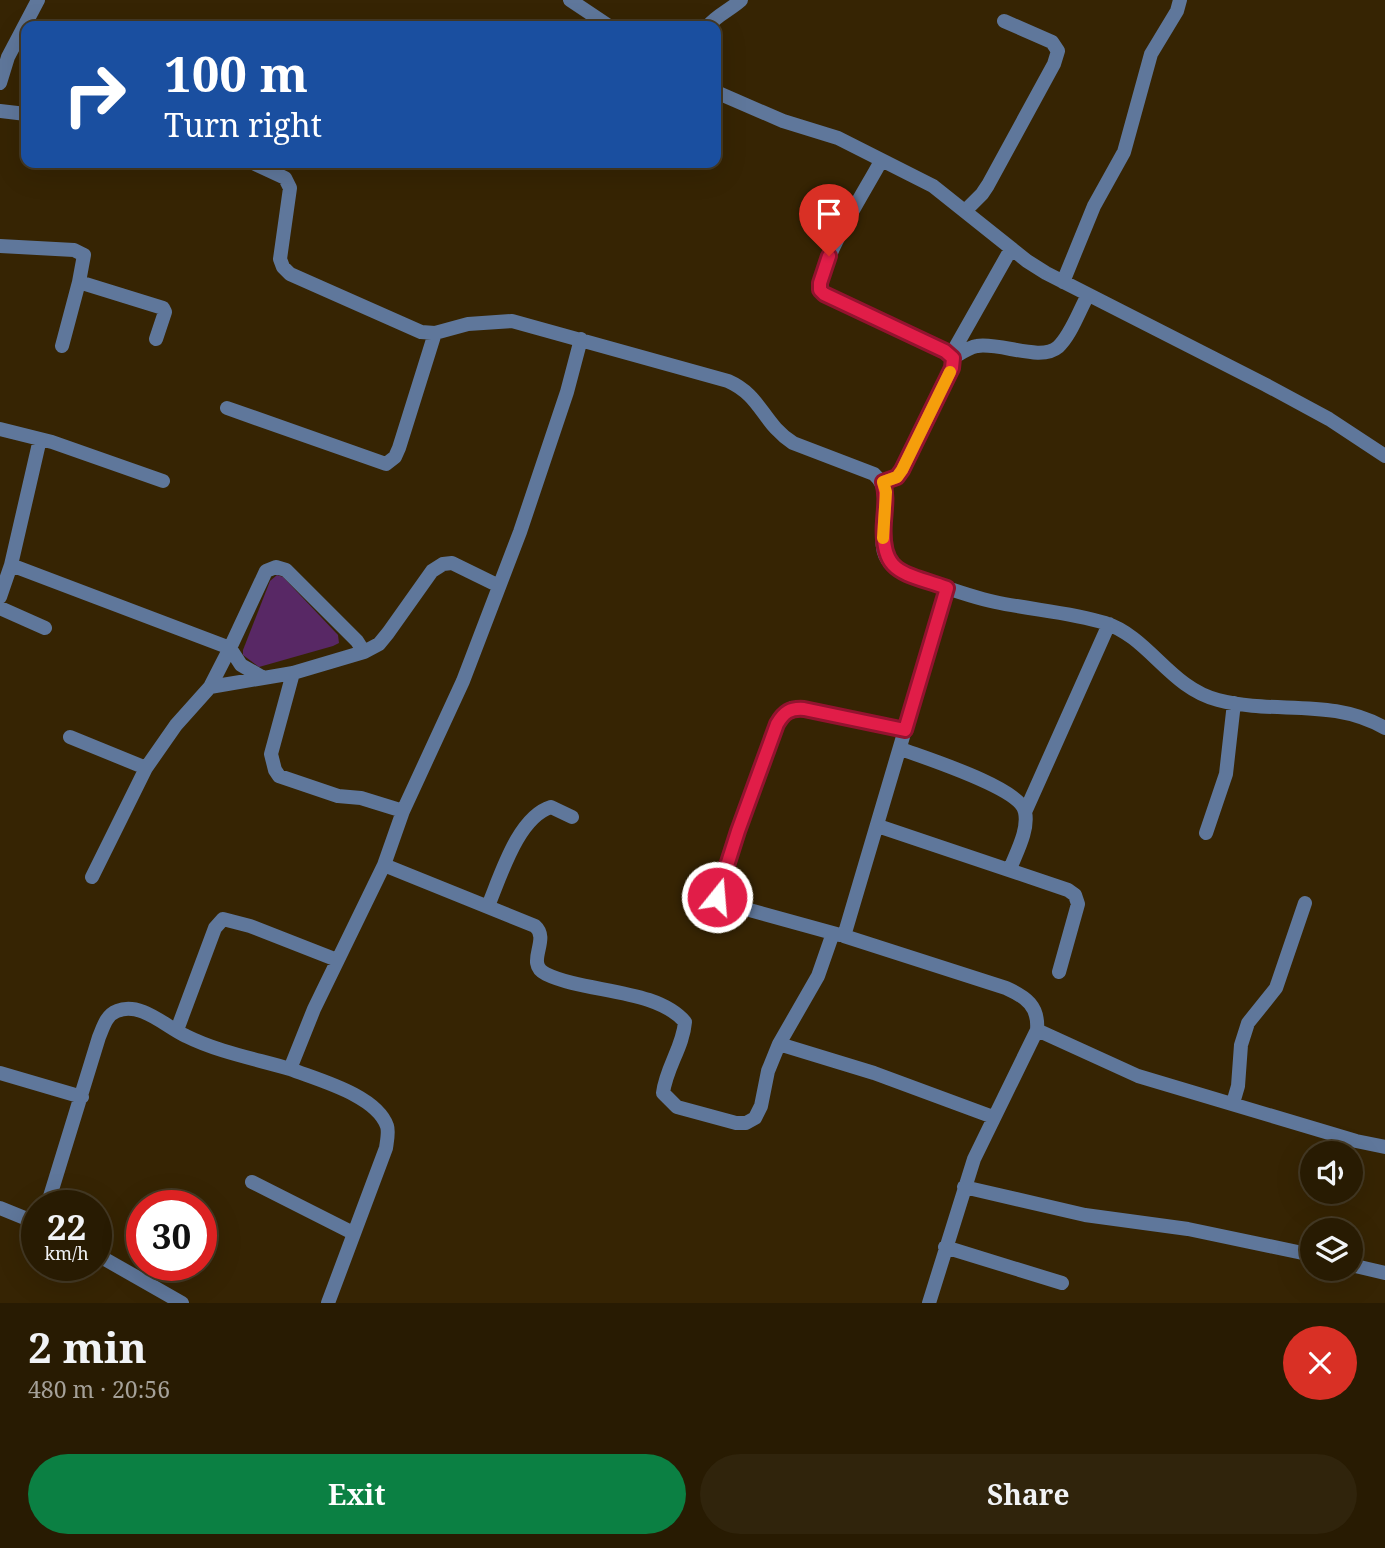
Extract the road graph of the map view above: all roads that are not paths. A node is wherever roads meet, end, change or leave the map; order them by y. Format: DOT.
graph roads {
  1 [pos="38,0"];
  2 [pos="570,0"];
  3 [pos="741,0"];
  4 [pos="1180,0"];
  5 [pos="27,21"];
  6 [pos="602,21"];
  7 [pos="712,21"];
  8 [pos="1004,21"];
  9 [pos="21,32"];
  10 [pos="0,82"];
  11 [pos="721,94"];
  12 [pos="0,111"];
  13 [pos="21,113"];
  14 [pos="881,161"];
  15 [pos="277,168"];
  16 [pos="966,210"];
  17 [pos="0,246"];
  18 [pos="1011,249"];
  19 [pos="79,282"];
  20 [pos="1063,282"];
  21 [pos="1088,295"];
  22 [pos="435,333"];
  23 [pos="156,339"];
  24 [pos="581,339"];
  25 [pos="62,346"];
  26 [pos="952,356"];
  27 [pos="226,408"];
  28 [pos="0,429"];
  29 [pos="40,439"];
  30 [pos="1385,456"];
  31 [pos="163,481"];
  32 [pos="883,482"];
  33 [pos="11,565"];
  34 [pos="499,586"];
  35 [pos="947,588"];
  36 [pos="0,597"];
  37 [pos="0,608"];
  38 [pos="1110,624"];
  39 [pos="45,628"];
  40 [pos="230,648"];
  41 [pos="364,652"];
  42 [pos="293,673"];
  43 [pos="262,677"];
  44 [pos="210,687"];
  45 [pos="1234,703"];
  46 [pos="1385,728"];
  47 [pos="905,730"];
  48 [pos="70,737"];
  49 [pos="901,749"];
  50 [pos="146,768"];
  51 [pos="1026,810"];
  52 [pos="403,811"];
  53 [pos="572,817"];
  54 [pos="878,826"];
  55 [pos="1206,833"];
  56 [pos="384,865"];
  57 [pos="1010,869"];
  58 [pos="92,877"];
  59 [pos="1305,903"];
  60 [pos="488,906"];
  61 [pos="839,934"];
  62 [pos="337,960"];
  63 [pos="1059,972"];
  64 [pos="177,1030"];
  65 [pos="1037,1030"];
  66 [pos="779,1044"];
  67 [pos="290,1069"];
  68 [pos="0,1073"];
  69 [pos="82,1097"];
  70 [pos="1233,1103"];
  71 [pos="993,1117"];
  72 [pos="1385,1147"];
  73 [pos="252,1182"];
  74 [pos="964,1187"];
  75 [pos="52,1190"];
  76 [pos="0,1208"];
  77 [pos="21,1217"];
  78 [pos="354,1233"];
  79 [pos="945,1247"];
  80 [pos="1300,1252"];
  81 [pos="112,1263"];
  82 [pos="1363,1268"];
  83 [pos="1385,1273"];
  84 [pos="1062,1283"];
  85 [pos="181,1303"];
  86 [pos="328,1303"];
  87 [pos="929,1303"];
  1 -- 5 [label="street"];
  2 -- 6 [label="street"];
  3 -- 7 [label="street"];
  4 -- 20 [label="street"];
  8 -- 16 [label="street"];
  9 -- 10 [label="street"];
  11 -- 14 [label="street"];
  12 -- 13 [label="street"];
  14 -- 16 [label="street"];
  14 -- 26 [label="street"];
  15 -- 22 [label="street"];
  16 -- 18 [label="street"];
  17 -- 19 [label="street"];
  18 -- 20 [label="street"];
  18 -- 26 [label="street"];
  19 -- 23 [label="street"];
  19 -- 25 [label="street"];
  20 -- 21 [label="street"];
  21 -- 26 [label="street"];
  21 -- 30 [label="street"];
  22 -- 24 [label="street"];
  22 -- 27 [label="street"];
  24 -- 32 [label="street"];
  24 -- 34 [label="street"];
  26 -- 32 [label="street"];
  28 -- 29 [label="street"];
  29 -- 31 [label="street"];
  29 -- 33 [label="street"];
  32 -- 35 [label="street"];
  33 -- 36 [label="street"];
  33 -- 40 [label="street"];
  34 -- 41 [label="street"];
  34 -- 52 [label="street"];
  35 -- 38 [label="street"];
  35 -- 47 [label="street"];
  37 -- 39 [label="street"];
  38 -- 45 [label="street"];
  38 -- 51 [label="street"];
  40 -- 41 [label="street"];
  40 -- 43 [label="street"];
  40 -- 44 [label="street"];
  41 -- 42 [label="street"];
  42 -- 43 [label="street"];
  42 -- 52 [label="street"];
  43 -- 44 [label="street"];
  44 -- 50 [label="street"];
  45 -- 46 [label="street"];
  45 -- 55 [label="street"];
  47 -- 49 [label="street"];
  47 -- 61 [label="street"];
  48 -- 50 [label="street"];
  49 -- 51 [label="street"];
  49 -- 54 [label="street"];
  50 -- 58 [label="street"];
  51 -- 57 [label="street"];
  52 -- 56 [label="street"];
  53 -- 60 [label="street"];
  54 -- 57 [label="street"];
  54 -- 61 [label="street"];
  56 -- 60 [label="street"];
  56 -- 62 [label="street"];
  57 -- 63 [label="street"];
  59 -- 70 [label="street"];
  60 -- 66 [label="street"];
  61 -- 65 [label="street"];
  61 -- 66 [label="street"];
  62 -- 64 [label="street"];
  62 -- 67 [label="street"];
  64 -- 67 [label="street"];
  64 -- 69 [label="street"];
  65 -- 70 [label="street"];
  65 -- 71 [label="street"];
  66 -- 71 [label="street"];
  67 -- 78 [label="street"];
  68 -- 69 [label="street"];
  69 -- 75 [label="street"];
  70 -- 72 [label="street"];
  71 -- 74 [label="street"];
  73 -- 78 [label="street"];
  74 -- 79 [label="street"];
  74 -- 80 [label="street"];
  76 -- 77 [label="street"];
  78 -- 86 [label="street"];
  79 -- 84 [label="street"];
  79 -- 87 [label="street"];
  81 -- 85 [label="street"];
  82 -- 83 [label="street"];
}
